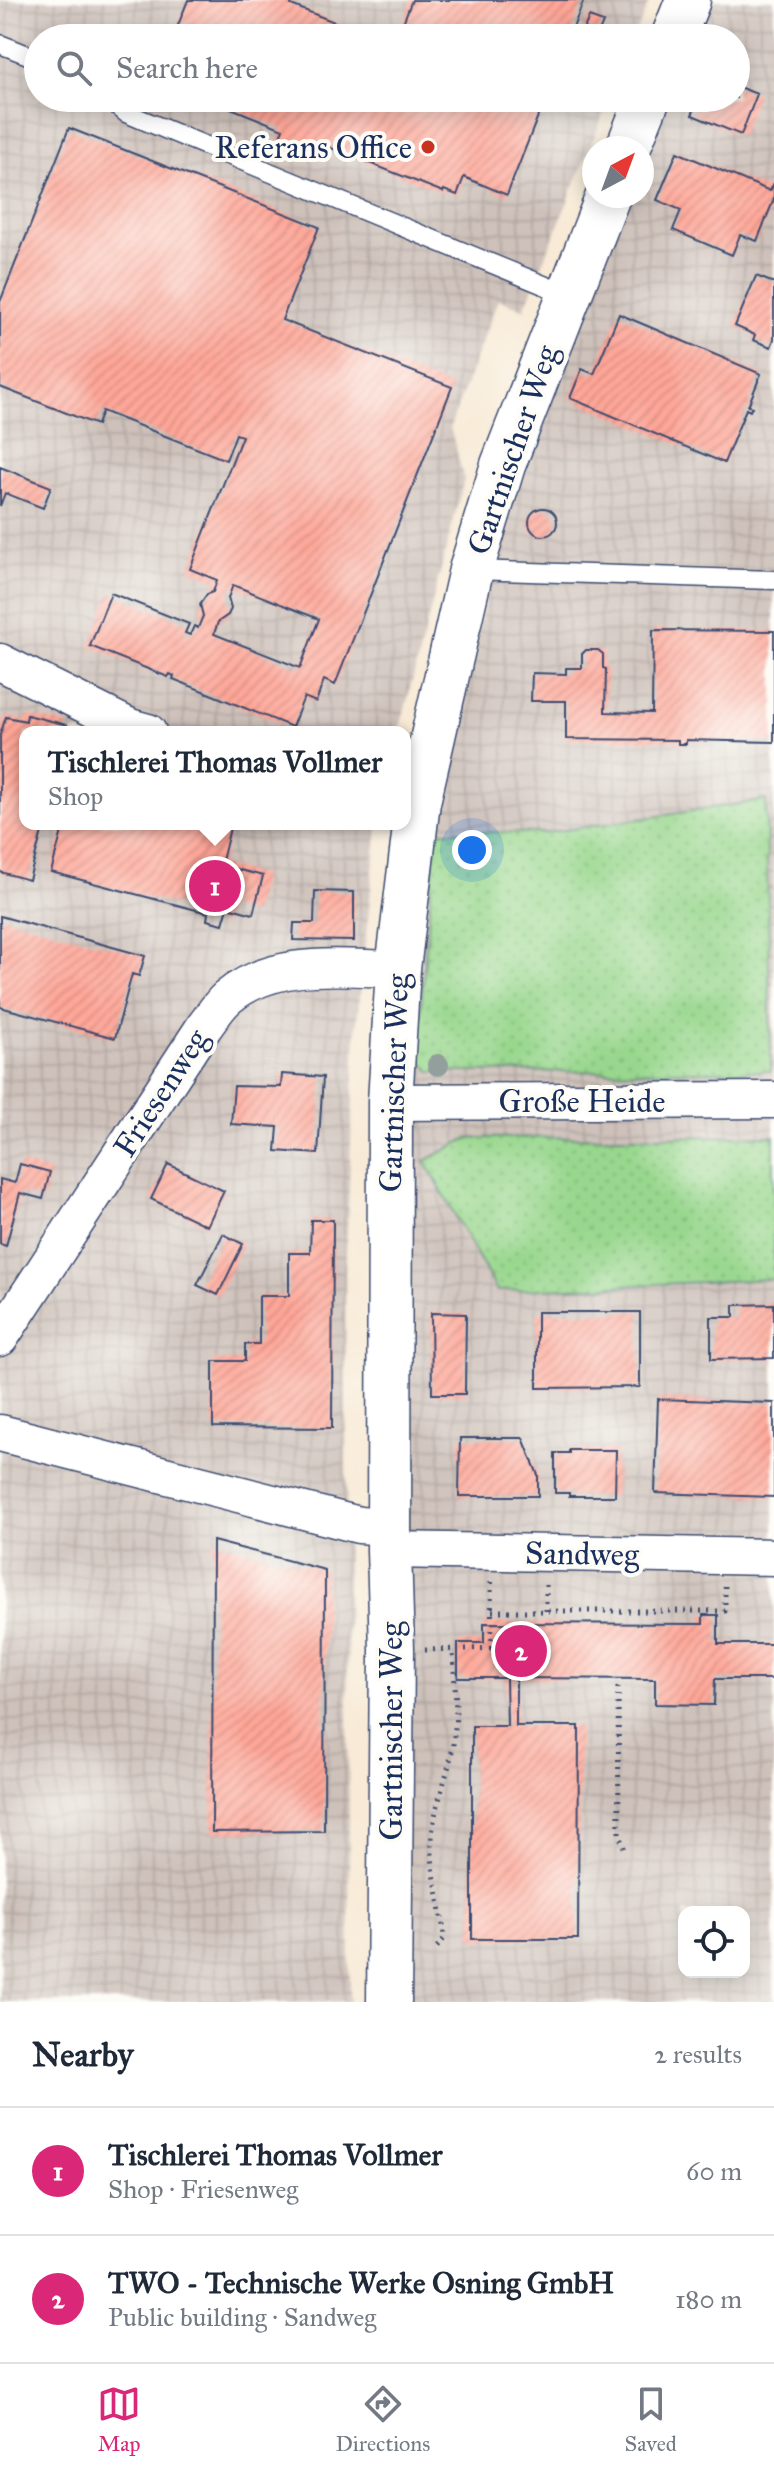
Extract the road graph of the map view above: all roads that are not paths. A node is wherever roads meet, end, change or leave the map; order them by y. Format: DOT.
graph roads {
  1 [pos="688,0"];
  2 [pos="679,24"];
  3 [pos="0,44"];
  4 [pos="24,53"];
  5 [pos="125,112"];
  6 [pos="642,112"];
  7 [pos="633,136"];
  8 [pos="603,208"];
  9 [pos="568,295"];
  10 [pos="471,570"];
  11 [pos="774,580"];
  12 [pos="0,662"];
  13 [pos="128,726"];
  14 [pos="411,800"];
  15 [pos="409,830"];
  16 [pos="398,969"];
  17 [pos="774,1100"];
  18 [pos="390,1102"];
  19 [pos="0,1338"];
  20 [pos="0,1433"];
  21 [pos="389,1538"];
  22 [pos="774,1557"];
  23 [pos="389,2002"];
  1 -- 2 [label="street"];
  3 -- 4 [label="lane"];
  5 -- 9 [label="lane"];
  6 -- 7 [label="street"];
  8 -- 9 [label="street, Gartnischer Weg"];
  9 -- 10 [label="street, Gartnischer Weg"];
  10 -- 11 [label="lane"];
  10 -- 14 [label="street, Gartnischer Weg"];
  12 -- 13 [label="street"];
  15 -- 16 [label="street, Gartnischer Weg"];
  16 -- 18 [label="street, Gartnischer Weg"];
  16 -- 19 [label="street, Friesenweg"];
  17 -- 18 [label="street, Große Heide"];
  18 -- 21 [label="street, Gartnischer Weg"];
  20 -- 21 [label="street"];
  21 -- 22 [label="street, Sandweg"];
  21 -- 23 [label="street, Gartnischer Weg"];
}
